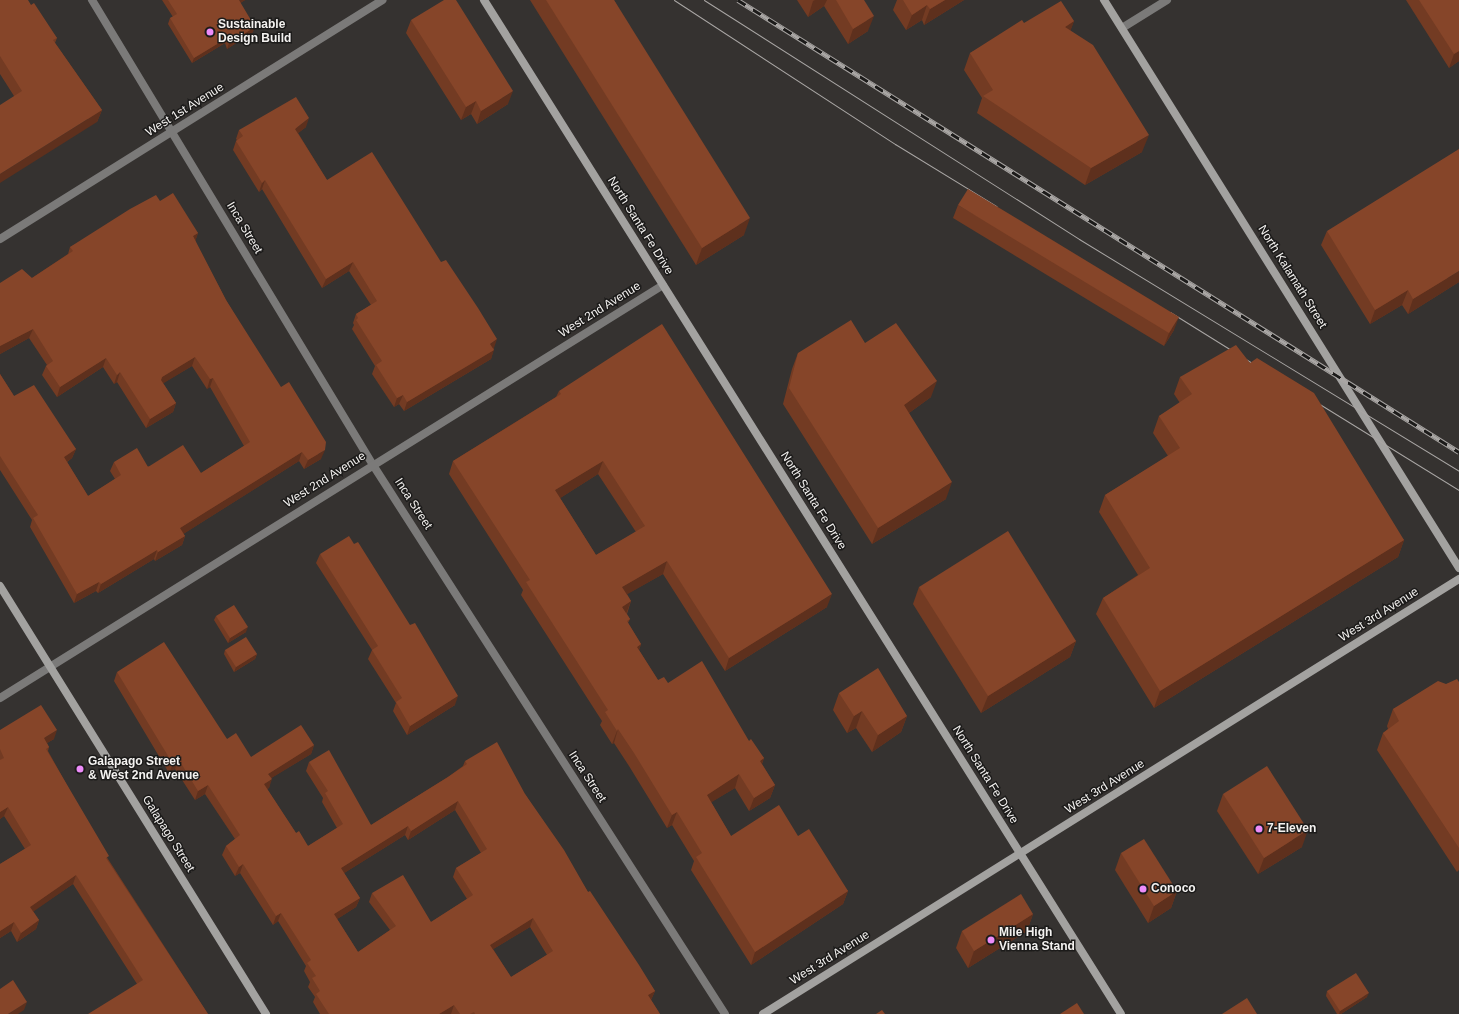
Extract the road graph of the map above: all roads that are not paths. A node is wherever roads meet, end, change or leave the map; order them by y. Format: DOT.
graph roads {
  1 [pos="92,0"];
  2 [pos="382,0"];
  3 [pos="484,0"];
  4 [pos="1104,0"];
  5 [pos="1167,0"];
  6 [pos="1122,28"];
  7 [pos="173,133"];
  8 [pos="0,239"];
  9 [pos="663,285"];
  10 [pos="373,465"];
  11 [pos="1459,568"];
  12 [pos="1459,579"];
  13 [pos="0,586"];
  14 [pos="50,666"];
  15 [pos="0,698"];
  16 [pos="1020,854"];
  17 [pos="266,1014"];
  18 [pos="725,1014"];
  19 [pos="763,1014"];
  20 [pos="1120,1014"];
  1 -- 7 [label="street, Inca Street"];
  2 -- 7 [label="street, West 1st Avenue"];
  3 -- 9 [label="main road, North Santa Fe Drive"];
  4 -- 6 [label="main road, North Kalamath Street"];
  5 -- 6 [label="street"];
  6 -- 11 [label="main road, North Kalamath Street"];
  7 -- 8 [label="street, West 1st Avenue"];
  7 -- 10 [label="street, Inca Street"];
  9 -- 10 [label="street, West 2nd Avenue"];
  9 -- 16 [label="main road, North Santa Fe Drive"];
  10 -- 14 [label="street, West 2nd Avenue"];
  10 -- 18 [label="street, Inca Street"];
  12 -- 16 [label="main road, West 3rd Avenue"];
  13 -- 14 [label="main road, Galapago Street"];
  14 -- 15 [label="street, West 2nd Avenue"];
  14 -- 17 [label="main road, Galapago Street"];
  16 -- 19 [label="main road, West 3rd Avenue"];
  16 -- 20 [label="main road, North Santa Fe Drive"];
}
